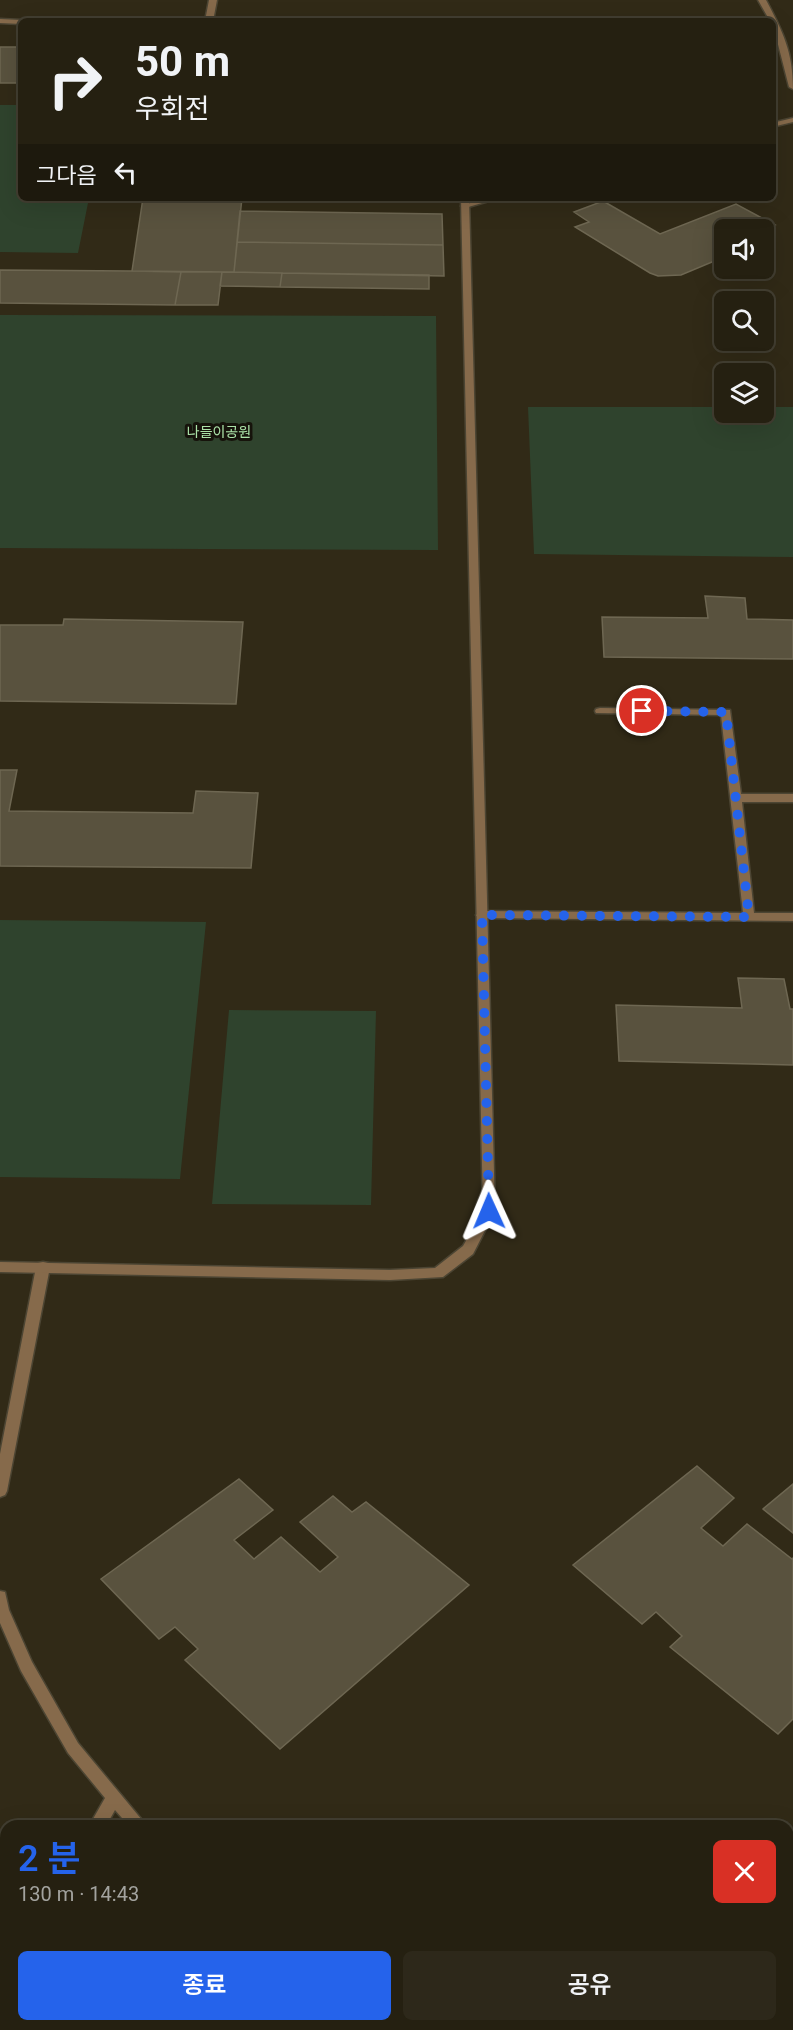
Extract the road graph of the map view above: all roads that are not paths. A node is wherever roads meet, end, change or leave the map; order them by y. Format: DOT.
graph roads {
  1 [pos="213,0"];
  2 [pos="762,0"];
  3 [pos="210,18"];
  4 [pos="770,18"];
  5 [pos="0,21"];
  6 [pos="18,22"];
  7 [pos="776,32"];
  8 [pos="793,87"];
  9 [pos="793,120"];
  10 [pos="776,124"];
  11 [pos="465,202"];
  12 [pos="600,711"];
  13 [pos="735,798"];
  14 [pos="793,798"];
  15 [pos="482,915"];
  16 [pos="749,917"];
  17 [pos="793,918"];
  18 [pos="0,1267"];
  19 [pos="44,1268"];
  20 [pos="0,1491"];
  21 [pos="0,1597"];
  22 [pos="114,1797"];
  23 [pos="101,1820"];
  24 [pos="134,1820"];
  1 -- 3 [label="street"];
  2 -- 4 [label="street"];
  5 -- 6 [label="street"];
  7 -- 8 [label="street"];
  9 -- 10 [label="street"];
  11 -- 15 [label="street"];
  12 -- 13 [label="street"];
  13 -- 14 [label="street"];
  13 -- 16 [label="street"];
  15 -- 16 [label="street"];
  15 -- 19 [label="street"];
  16 -- 17 [label="street"];
  18 -- 19 [label="street"];
  19 -- 20 [label="street"];
  21 -- 22 [label="street"];
  22 -- 23 [label="street"];
  22 -- 24 [label="street"];
}
